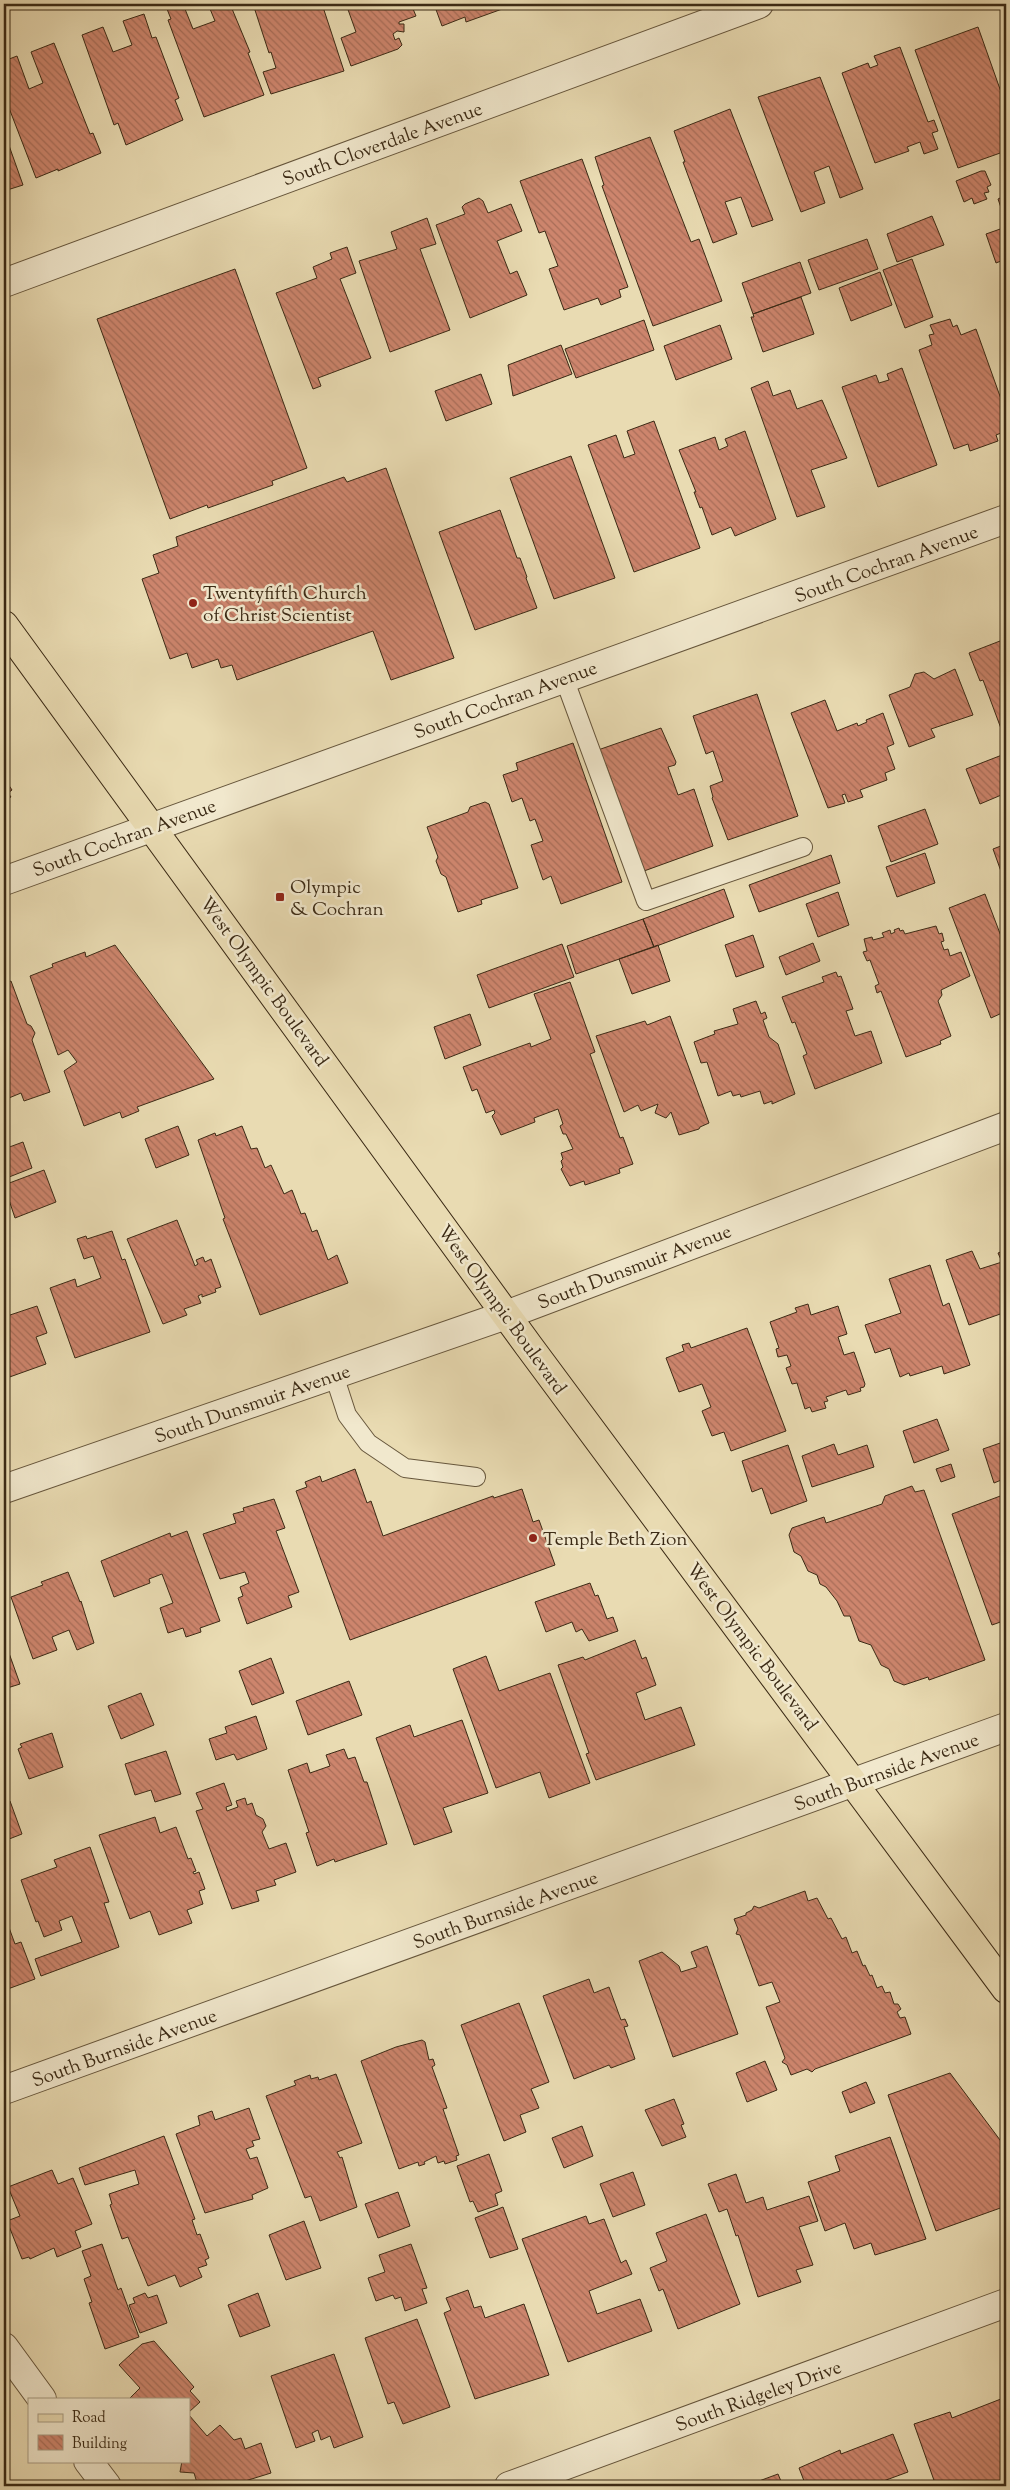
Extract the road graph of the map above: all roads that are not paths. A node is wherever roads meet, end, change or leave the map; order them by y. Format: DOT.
graph roads {
  1 [pos="759,4"];
  2 [pos="4,283"];
  3 [pos="1006,519"];
  4 [pos="4,625"];
  5 [pos="564,678"];
  6 [pos="152,826"];
  7 [pos="803,847"];
  8 [pos="4,881"];
  9 [pos="1006,1126"];
  10 [pos="506,1315"];
  11 [pos="334,1375"];
  12 [pos="476,1477"];
  13 [pos="4,1489"];
  14 [pos="1006,1727"];
  15 [pos="856,1783"];
  16 [pos="1006,1989"];
  17 [pos="4,2090"];
  18 [pos="1006,2303"];
  19 [pos="4,2347"];
  20 [pos="41,2398"];
  21 [pos="89,2462"];
  22 [pos="107,2486"];
  23 [pos="510,2486"];
  1 -- 2 [label="street, South Cloverdale Avenue"];
  3 -- 5 [label="street, South Cochran Avenue"];
  4 -- 6 [label="main road, West Olympic Boulevard"];
  5 -- 6 [label="street, South Cochran Avenue"];
  5 -- 7 [label="lane"];
  6 -- 8 [label="street, South Cochran Avenue"];
  6 -- 10 [label="main road, West Olympic Boulevard"];
  9 -- 10 [label="street, South Dunsmuir Avenue"];
  10 -- 11 [label="street, South Dunsmuir Avenue"];
  10 -- 15 [label="main road, West Olympic Boulevard"];
  11 -- 12 [label="lane"];
  11 -- 13 [label="street, South Dunsmuir Avenue"];
  14 -- 15 [label="street, South Burnside Avenue"];
  15 -- 16 [label="main road, West Olympic Boulevard"];
  15 -- 17 [label="street, South Burnside Avenue"];
  18 -- 23 [label="street, South Ridgeley Drive"];
  19 -- 20 [label="street"];
  21 -- 22 [label="street"];
}
